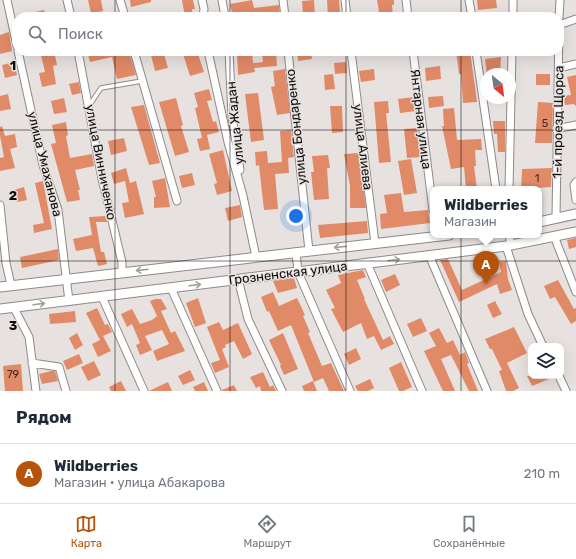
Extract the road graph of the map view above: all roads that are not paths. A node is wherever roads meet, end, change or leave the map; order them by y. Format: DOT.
graph roads {
  1 [pos="7,0"];
  2 [pos="67,0"];
  3 [pos="120,0"];
  4 [pos="202,0"];
  5 [pos="222,0"];
  6 [pos="283,0"];
  7 [pos="345,0"];
  8 [pos="406,0"];
  9 [pos="469,0"];
  10 [pos="514,0"];
  11 [pos="560,0"];
  12 [pos="70,12"];
  13 [pos="124,12"];
  14 [pos="204,12"];
  15 [pos="224,12"];
  16 [pos="284,12"];
  17 [pos="346,12"];
  18 [pos="407,12"];
  19 [pos="471,12"];
  20 [pos="513,12"];
  21 [pos="559,12"];
  22 [pos="576,19"];
  23 [pos="12,23"];
  24 [pos="564,23"];
  25 [pos="19,56"];
  26 [pos="79,56"];
  27 [pos="136,56"];
  28 [pos="209,56"];
  29 [pos="229,56"];
  30 [pos="289,56"];
  31 [pos="352,56"];
  32 [pos="414,56"];
  33 [pos="477,56"];
  34 [pos="512,56"];
  35 [pos="559,56"];
  36 [pos="576,64"];
  37 [pos="559,68"];
  38 [pos="143,81"];
  39 [pos="89,106"];
  40 [pos="576,125"];
  41 [pos="556,129"];
  42 [pos="576,182"];
  43 [pos="430,186"];
  44 [pos="496,186"];
  45 [pos="509,186"];
  46 [pos="243,196"];
  47 [pos="576,200"];
  48 [pos="177,201"];
  49 [pos="0,205"];
  50 [pos="576,214"];
  51 [pos="556,218"];
  52 [pos="542,221"];
  53 [pos="576,232"];
  54 [pos="554,236"];
  55 [pos="430,237"];
  56 [pos="539,238"];
  57 [pos="542,238"];
  58 [pos="509,242"];
  59 [pos="375,243"];
  60 [pos="310,251"];
  61 [pos="296,252"];
  62 [pos="429,255"];
  63 [pos="256,257"];
  64 [pos="367,263"];
  65 [pos="122,272"];
  66 [pos="298,272"];
  67 [pos="67,279"];
  68 [pos="238,279"];
  69 [pos="11,285"];
  70 [pos="0,287"];
  71 [pos="171,288"];
  72 [pos="576,292"];
  73 [pos="102,296"];
  74 [pos="69,301"];
  75 [pos="14,308"];
  76 [pos="0,309"];
  77 [pos="542,343"];
  78 [pos="32,363"];
  79 [pos="560,379"];
  80 [pos="36,391"];
  81 [pos="66,391"];
  82 [pos="144,391"];
  83 [pos="217,391"];
  84 [pos="282,391"];
  85 [pos="350,391"];
  86 [pos="422,391"];
  87 [pos="488,391"];
  88 [pos="566,391"];
  1 -- 23 [label="street"];
  2 -- 12 [label="street"];
  3 -- 13 [label="street"];
  4 -- 14 [label="street"];
  5 -- 15 [label="street"];
  6 -- 16 [label="street"];
  7 -- 17 [label="street"];
  8 -- 18 [label="street"];
  9 -- 19 [label="street"];
  10 -- 20 [label="street"];
  11 -- 21 [label="street"];
  22 -- 24 [label="street"];
  25 -- 67 [label="street, улица Умаханова"];
  26 -- 39 [label="street, улица Винниченко"];
  27 -- 38 [label="street"];
  28 -- 46 [label="street"];
  29 -- 46 [label="street, улица Жадан"];
  30 -- 60 [label="street, улица Бондаренко"];
  31 -- 59 [label="street, улица Алиева"];
  32 -- 43 [label="street, Янтарная улица"];
  33 -- 44 [label="street"];
  34 -- 45 [label="street"];
  35 -- 37 [label="street, 1-й проезд Щорса"];
  36 -- 37 [label="street"];
  37 -- 41 [label="street, 1-й проезд Щорса"];
  38 -- 39 [label="lane"];
  38 -- 48 [label="street"];
  39 -- 65 [label="street, улица Винниченко"];
  40 -- 41 [label="street"];
  41 -- 51 [label="street, 1-й проезд Щорса"];
  42 -- 47 [label="street"];
  46 -- 63 [label="street"];
  49 -- 69 [label="street"];
  50 -- 51 [label="street"];
  51 -- 52 [label="street"];
  53 -- 54 [label="street, Грозненская улица"];
  54 -- 57 [label="street, Грозненская улица"];
  54 -- 72 [label="street"];
  55 -- 59 [label="street, Грозненская улица"];
  56 -- 58 [label="street, Грозненская улица"];
  58 -- 62 [label="street, Грозненская улица"];
  58 -- 77 [label="street"];
  59 -- 60 [label="street, Грозненская улица, one-way"];
  60 -- 61 [label="street, Грозненская улица"];
  61 -- 63 [label="street, Грозненская улица"];
  61 -- 66 [label="street"];
  64 -- 62 [label="street, Грозненская улица, one-way"];
  62 -- 87 [label="street"];
  63 -- 65 [label="street, Грозненская улица, one-way"];
  64 -- 66 [label="street, Грозненская улица"];
  64 -- 86 [label="street"];
  65 -- 67 [label="street, Грозненская улица"];
  66 -- 68 [label="street, Грозненская улица"];
  66 -- 85 [label="street"];
  67 -- 69 [label="street, Грозненская улица"];
  67 -- 74 [label="street, улица Умаханова"];
  71 -- 68 [label="street, Грозненская улица, one-way"];
  68 -- 84 [label="street"];
  69 -- 70 [label="street, Грозненская улица"];
  71 -- 73 [label="street, Грозненская улица"];
  71 -- 83 [label="street"];
  73 -- 74 [label="street, Грозненская улица"];
  73 -- 82 [label="street"];
  75 -- 74 [label="street, Грозненская улица, one-way"];
  75 -- 76 [label="street, Грозненская улица"];
  75 -- 78 [label="street"];
  78 -- 80 [label="street"];
  78 -- 81 [label="street"];
  79 -- 88 [label="street"];
}
